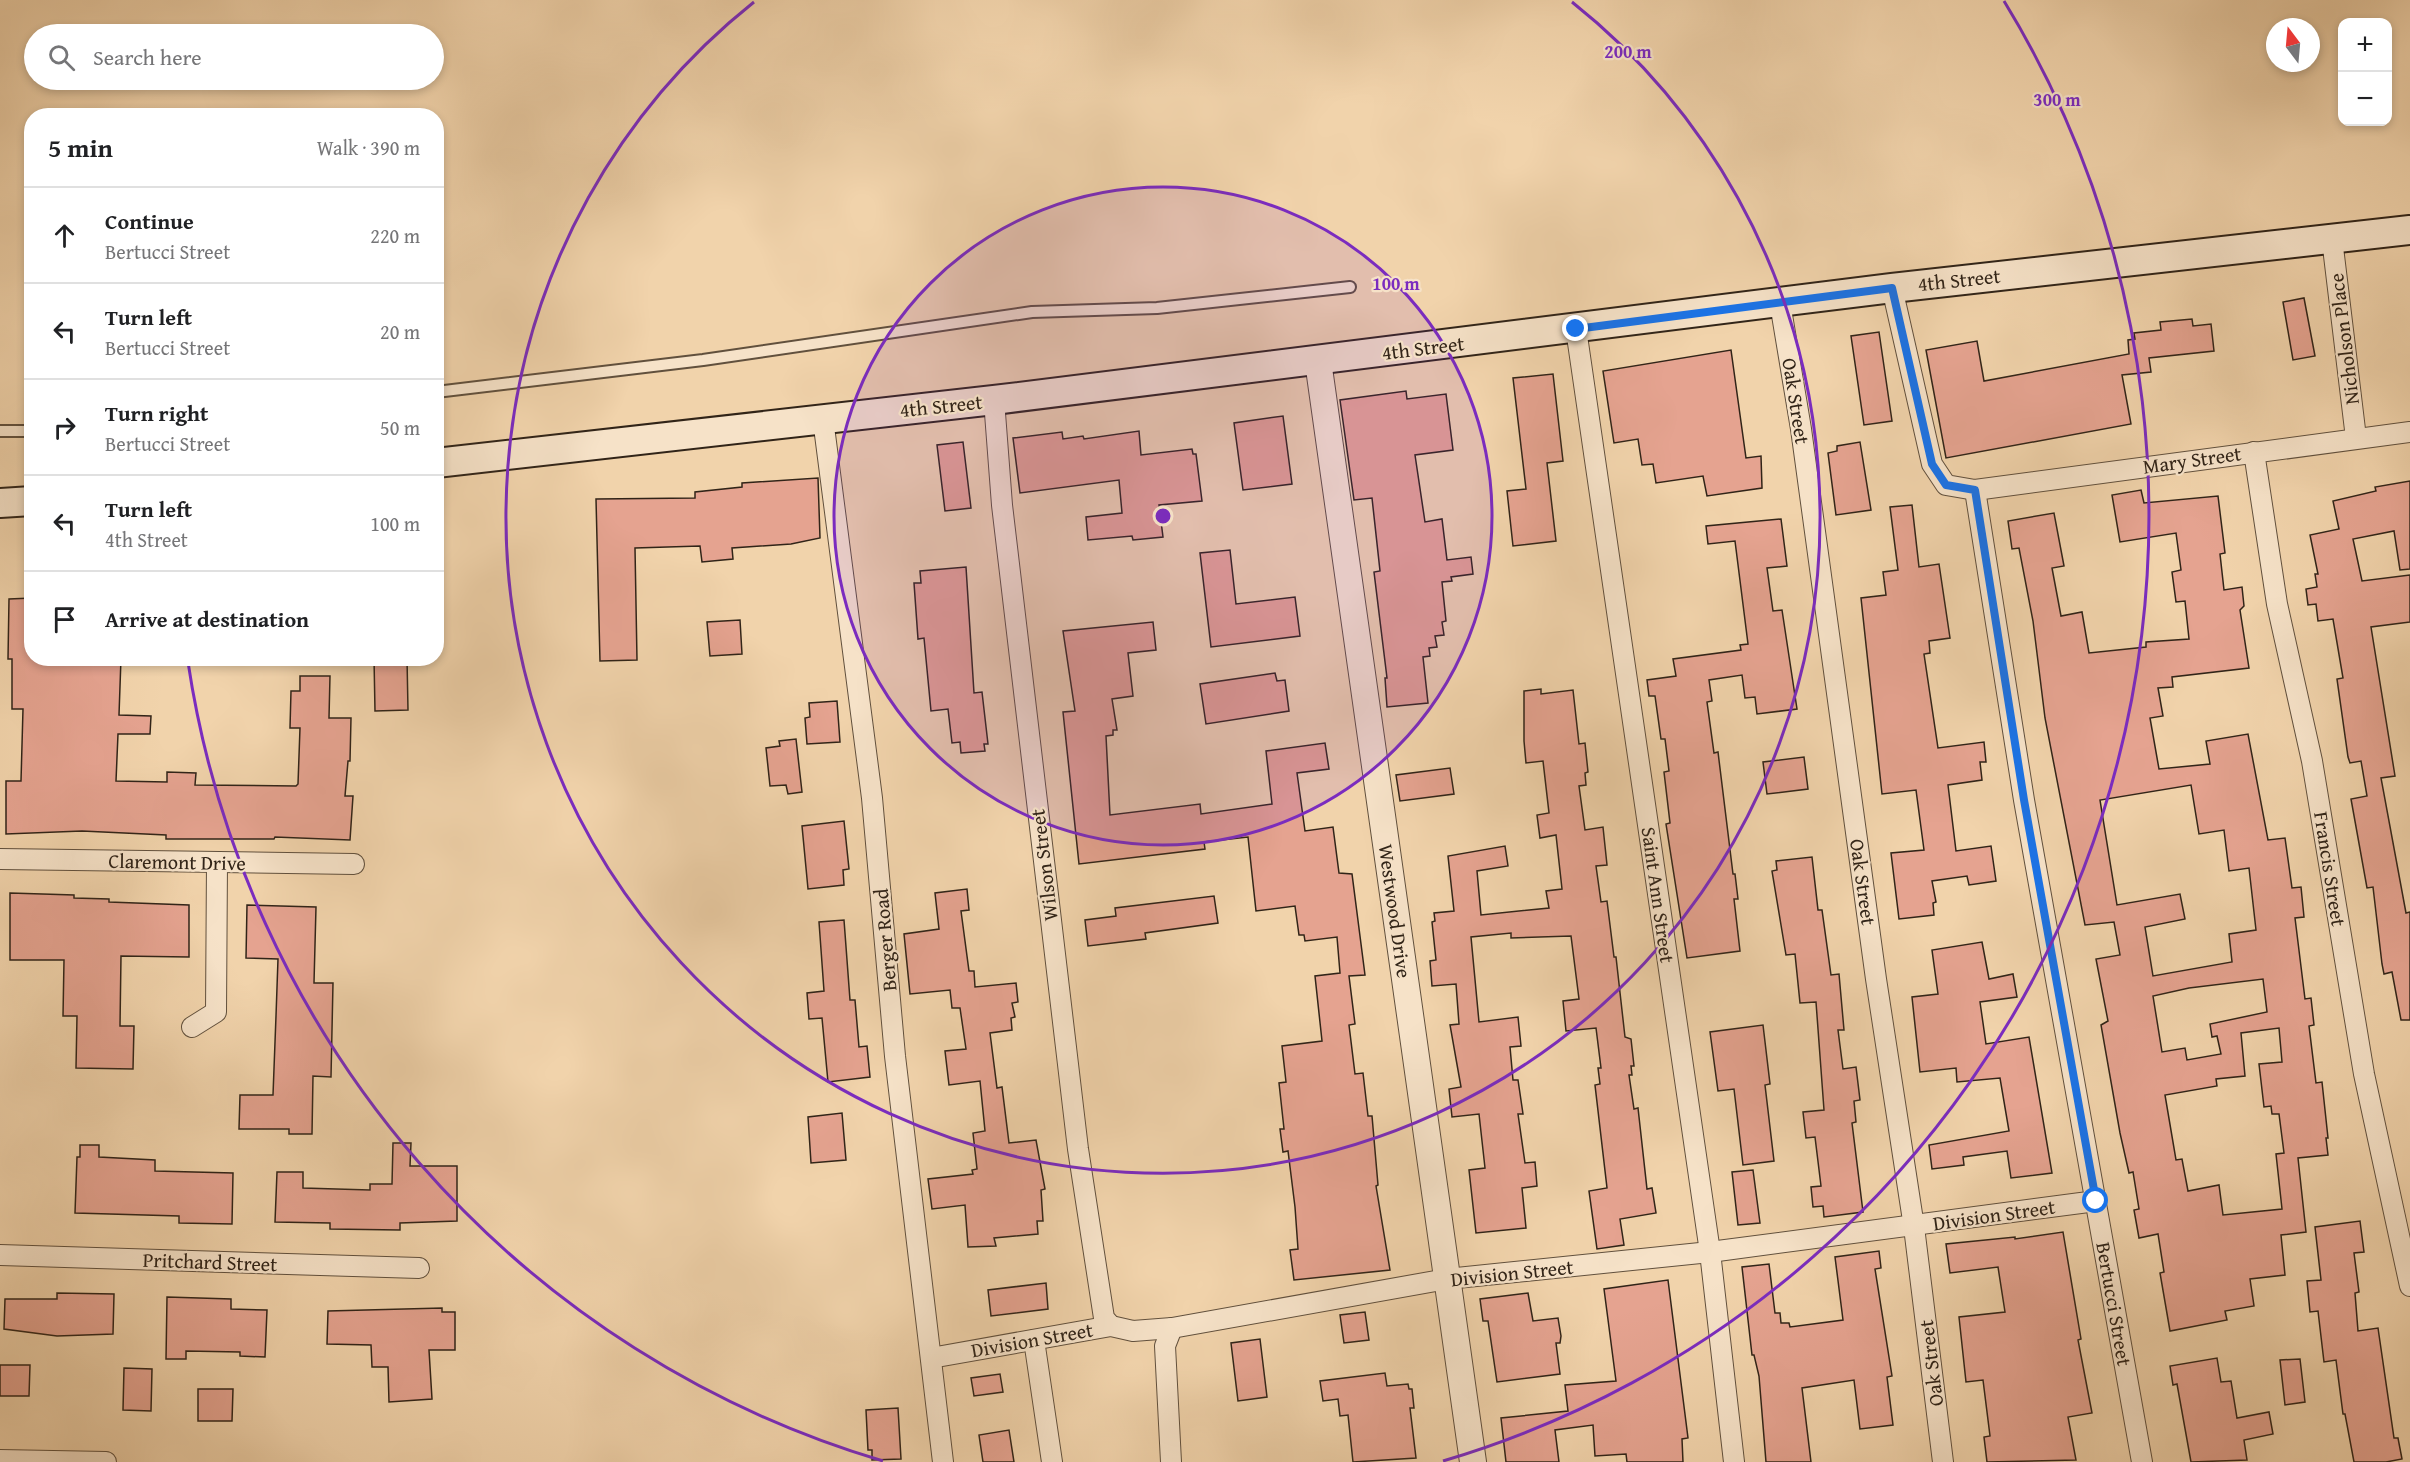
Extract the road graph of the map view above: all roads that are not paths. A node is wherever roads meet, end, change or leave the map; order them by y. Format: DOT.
graph roads {
  1 [pos="2410,230"];
  2 [pos="2332,239"];
  3 [pos="1350,287"];
  4 [pos="1892,288"];
  5 [pos="1780,303"];
  6 [pos="1576,329"];
  7 [pos="1318,361"];
  8 [pos="444,391"];
  9 [pos="994,400"];
  10 [pos="823,419"];
  11 [pos="0,431"];
  12 [pos="24,431"];
  13 [pos="2410,432"];
  14 [pos="2356,438"];
  15 [pos="2254,452"];
  16 [pos="444,463"];
  17 [pos="1975,490"];
  18 [pos="24,502"];
  19 [pos="0,503"];
  20 [pos="0,859"];
  21 [pos="217,862"];
  22 [pos="354,864"];
  23 [pos="192,1027"];
  24 [pos="2096,1201"];
  25 [pos="1914,1227"];
  26 [pos="1710,1252"];
  27 [pos="0,1256"];
  28 [pos="419,1268"];
  29 [pos="1447,1279"];
  30 [pos="2410,1286"];
  31 [pos="1111,1326"];
  32 [pos="1172,1328"];
  33 [pos="1034,1340"];
  34 [pos="931,1358"];
  35 [pos="0,1460"];
  36 [pos="106,1462"];
  37 [pos="943,1462"];
  38 [pos="1052,1462"];
  39 [pos="1171,1462"];
  40 [pos="1473,1462"];
  41 [pos="1734,1462"];
  42 [pos="1943,1462"];
  43 [pos="2142,1462"];
  1 -- 2 [label="main road, 4th Street"];
  2 -- 4 [label="main road, 4th Street"];
  2 -- 14 [label="street, Nicholson Place"];
  3 -- 8 [label="lane"];
  4 -- 5 [label="main road, 4th Street"];
  4 -- 17 [label="street"];
  5 -- 6 [label="main road, 4th Street"];
  5 -- 25 [label="street, Oak Street"];
  6 -- 7 [label="main road, 4th Street"];
  6 -- 26 [label="street, Saint Ann Street"];
  7 -- 9 [label="main road, 4th Street"];
  7 -- 29 [label="street, Westwood Drive"];
  9 -- 10 [label="main road, 4th Street"];
  9 -- 31 [label="street, Wilson Street"];
  10 -- 16 [label="main road, 4th Street"];
  10 -- 34 [label="street, Berger Road"];
  11 -- 12 [label="lane"];
  13 -- 14 [label="street, Mary Street"];
  14 -- 15 [label="street, Mary Street"];
  15 -- 17 [label="street, Mary Street"];
  15 -- 30 [label="street, Francis Street"];
  17 -- 24 [label="street, Bertucci Street"];
  18 -- 19 [label="main road"];
  20 -- 21 [label="street, Claremont Drive"];
  21 -- 22 [label="street, Claremont Drive"];
  21 -- 23 [label="street"];
  24 -- 25 [label="street, Division Street"];
  24 -- 43 [label="street, Bertucci Street"];
  25 -- 26 [label="street, Division Street"];
  25 -- 42 [label="street, Oak Street"];
  26 -- 29 [label="street, Division Street"];
  26 -- 41 [label="street, Saint Ann Street"];
  27 -- 28 [label="street, Pritchard Street"];
  29 -- 32 [label="street, Division Street"];
  29 -- 40 [label="street, Westwood Drive"];
  31 -- 32 [label="street, Division Street"];
  31 -- 33 [label="street, Division Street"];
  32 -- 39 [label="street"];
  33 -- 34 [label="street, Division Street"];
  33 -- 38 [label="street"];
  34 -- 37 [label="street, Berger Road"];
  35 -- 36 [label="street"];
}
